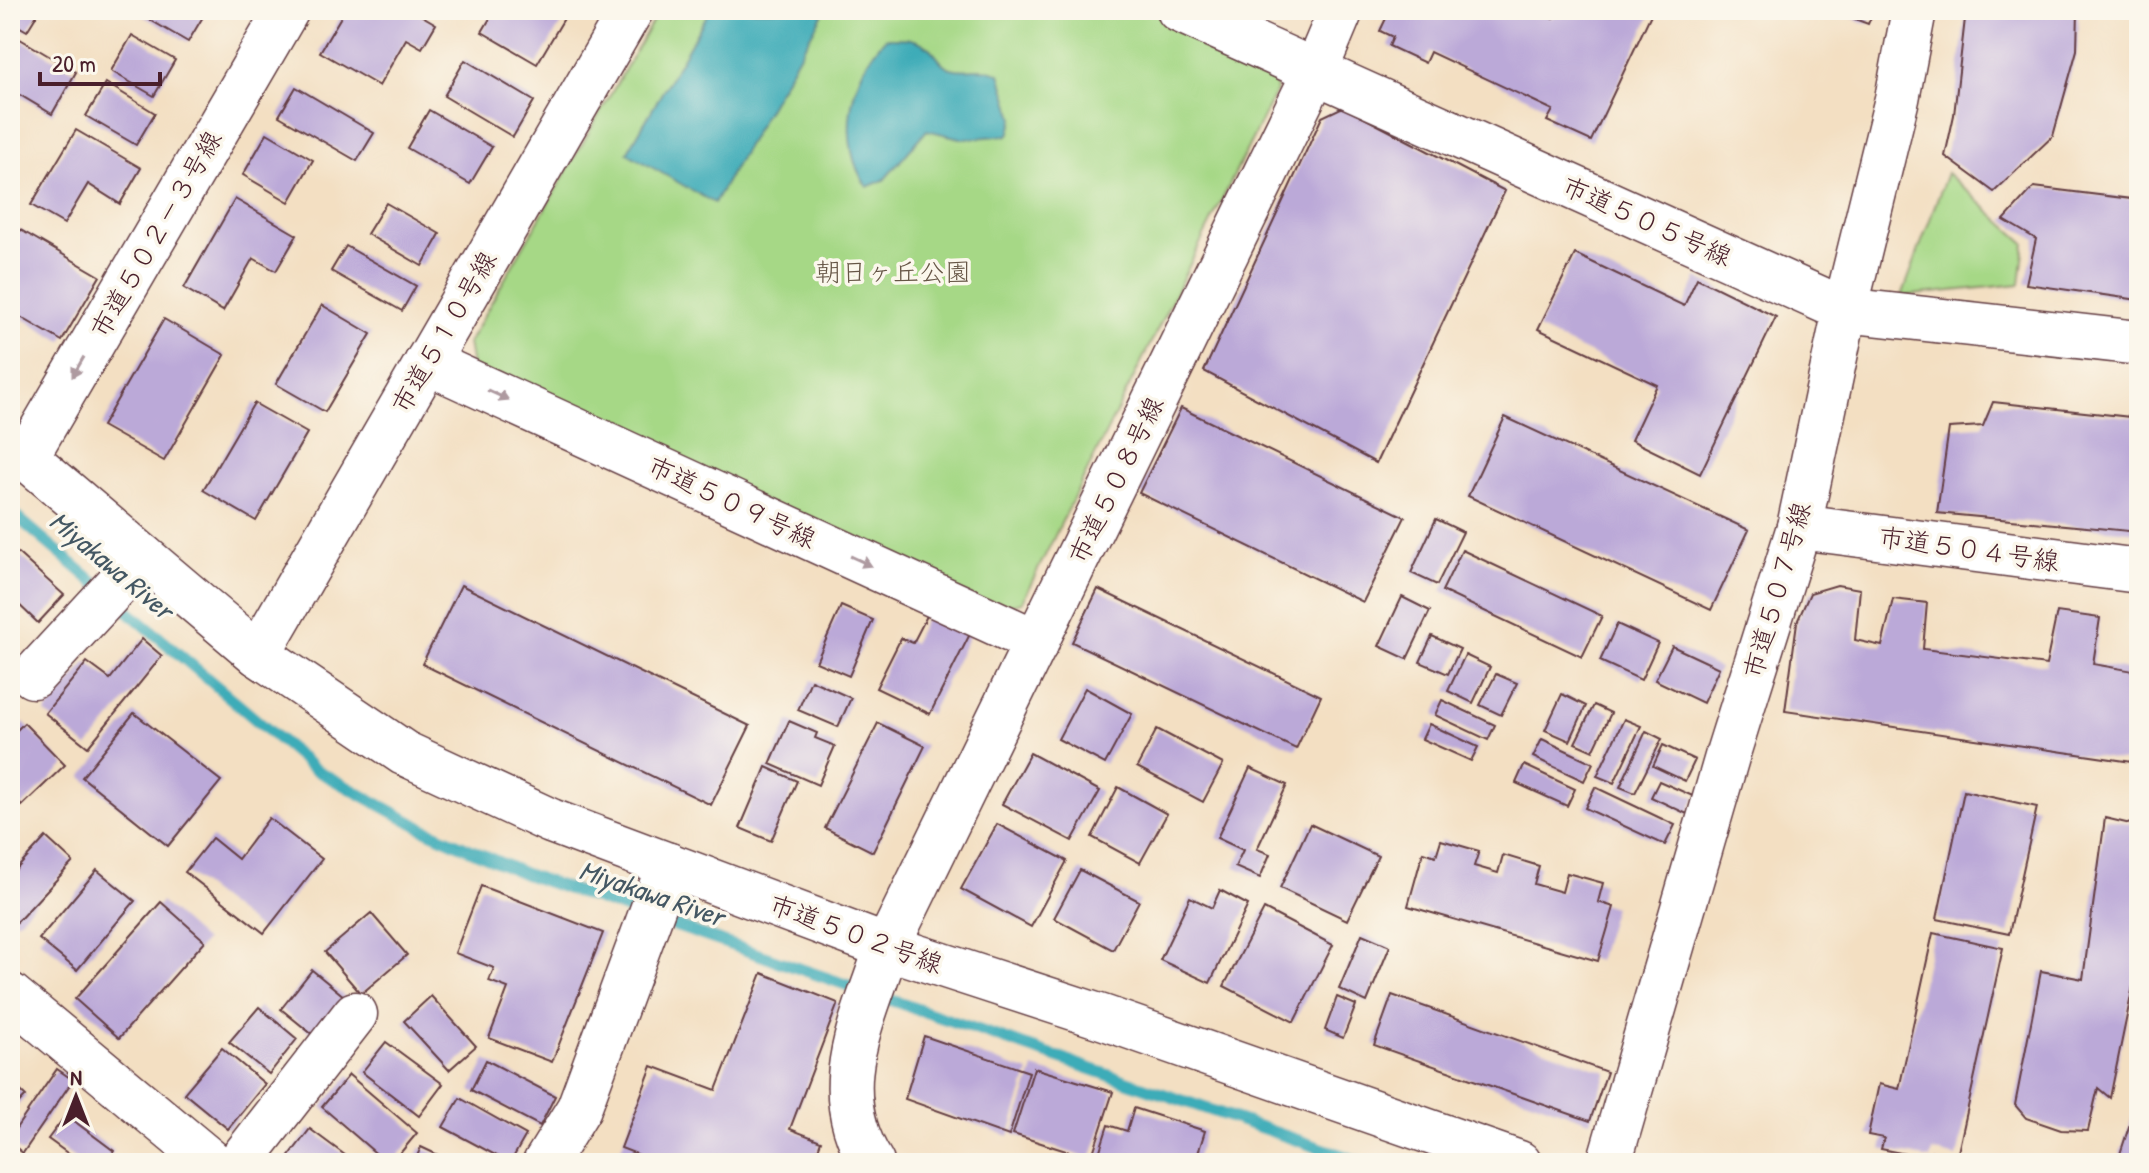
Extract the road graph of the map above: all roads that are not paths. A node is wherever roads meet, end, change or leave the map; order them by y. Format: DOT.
graph roads {
  1 [pos="287,10"];
  2 [pos="631,10"];
  3 [pos="1179,10"];
  4 [pos="1341,10"];
  5 [pos="1914,10"];
  6 [pos="1315,72"];
  7 [pos="1845,310"];
  8 [pos="2139,343"];
  9 [pos="427,362"];
  10 [pos="18,450"];
  11 [pos="1799,527"];
  12 [pos="2139,571"];
  13 [pos="116,584"];
  14 [pos="1037,642"];
  15 [pos="258,654"];
  16 [pos="33,676"];
  17 [pos="664,878"];
  18 [pos="884,958"];
  19 [pos="10,995"];
  20 [pos="355,1014"];
  21 [pos="212,1163"];
  22 [pos="239,1163"];
  23 [pos="545,1163"];
  24 [pos="872,1163"];
  25 [pos="1519,1163"];
  26 [pos="1609,1163"];
  1 -- 10 [label="street, 市道５０２－３号線, one-way"];
  2 -- 9 [label="street, 市道５１０号線"];
  3 -- 6 [label="street, 市道５０５号線"];
  4 -- 6 [label="street, 市道５０８号線"];
  5 -- 7 [label="street, 市道５０７号線"];
  6 -- 7 [label="street, 市道５０５号線"];
  6 -- 14 [label="street, 市道５０８号線"];
  7 -- 8 [label="street, 市道５０５号線"];
  7 -- 11 [label="street, 市道５０７号線"];
  9 -- 14 [label="street, 市道５０９号線, one-way"];
  9 -- 15 [label="street, 市道５１０号線"];
  10 -- 13 [label="street, 市道５０２号線"];
  11 -- 12 [label="street, 市道５０４号線"];
  11 -- 26 [label="street, 市道５０７号線"];
  13 -- 15 [label="street, 市道５０２号線"];
  13 -- 16 [label="street"];
  14 -- 18 [label="street, 市道５０８号線"];
  15 -- 17 [label="street, 市道５０２号線"];
  17 -- 18 [label="street, 市道５０２号線"];
  17 -- 23 [label="street"];
  18 -- 24 [label="street, 市道５０８号線"];
  18 -- 25 [label="street, 市道５０２号線"];
  19 -- 21 [label="street"];
  20 -- 22 [label="street"];
}
